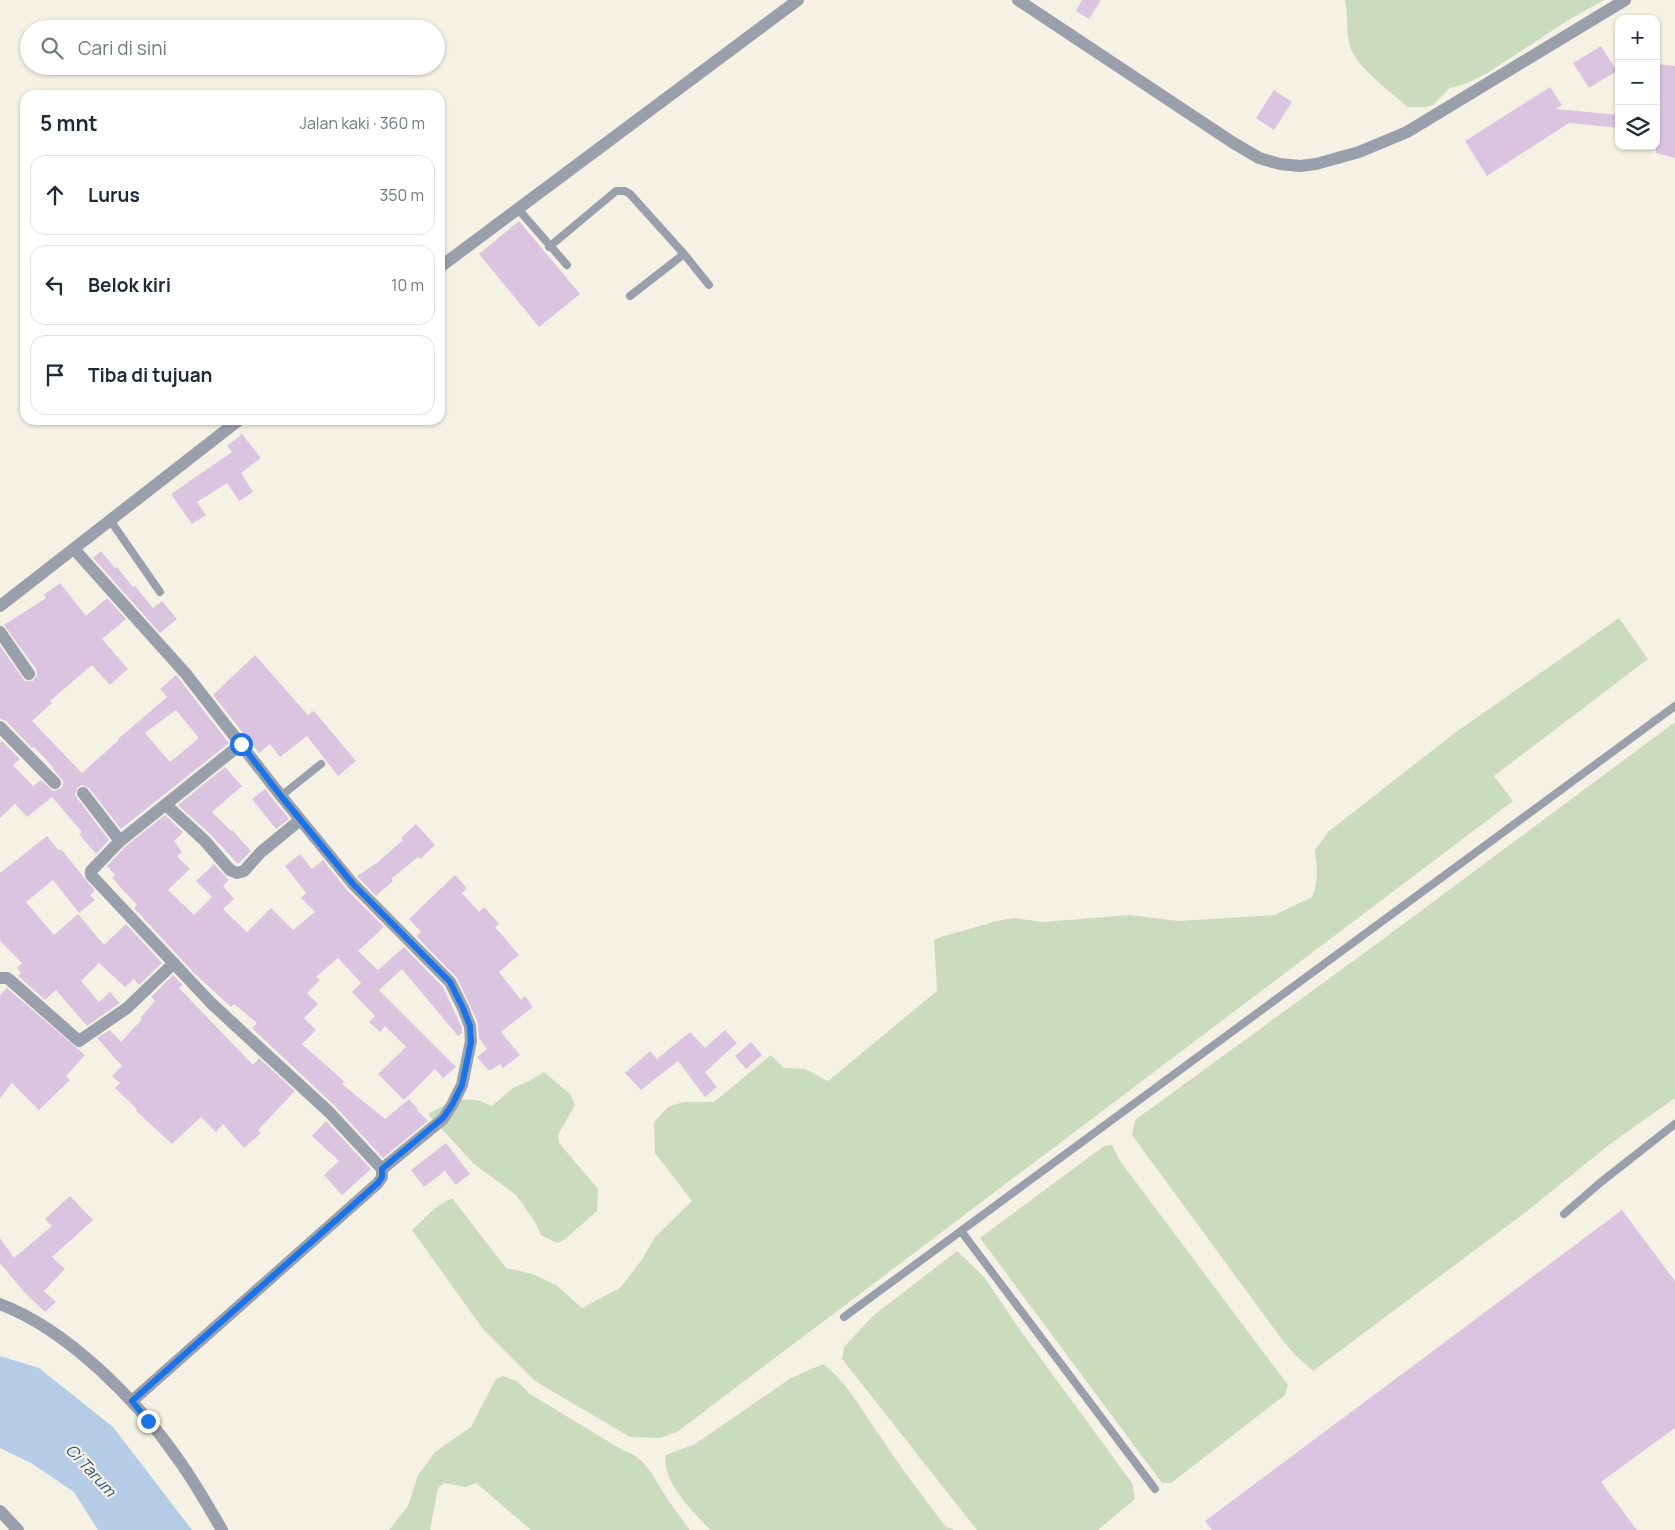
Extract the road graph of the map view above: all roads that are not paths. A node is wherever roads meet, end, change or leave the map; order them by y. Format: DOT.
graph roads {
  1 [pos="798,0"];
  2 [pos="1018,0"];
  3 [pos="1625,0"];
  4 [pos="518,209"];
  5 [pos="549,246"];
  6 [pos="684,254"];
  7 [pos="445,264"];
  8 [pos="567,265"];
  9 [pos="709,285"];
  10 [pos="630,296"];
  11 [pos="233,425"];
  12 [pos="110,520"];
  13 [pos="74,549"];
  14 [pos="160,592"];
  15 [pos="0,606"];
  16 [pos="0,632"];
  17 [pos="29,674"];
  18 [pos="1675,706"];
  19 [pos="0,727"];
  20 [pos="241,744"];
  21 [pos="321,764"];
  22 [pos="55,783"];
  23 [pos="83,793"];
  24 [pos="281,796"];
  25 [pos="166,805"];
  26 [pos="300,820"];
  27 [pos="120,840"];
  28 [pos="174,963"];
  29 [pos="0,978"];
  30 [pos="1675,1124"];
  31 [pos="382,1169"];
  32 [pos="1564,1214"];
  33 [pos="960,1231"];
  34 [pos="0,1304"];
  35 [pos="844,1317"];
  36 [pos="132,1401"];
  37 [pos="1155,1489"];
  38 [pos="0,1511"];
  39 [pos="18,1530"];
  40 [pos="222,1530"];
  1 -- 4 [label="street"];
  2 -- 3 [label="street"];
  4 -- 5 [label="lane"];
  4 -- 7 [label="street"];
  5 -- 6 [label="lane"];
  5 -- 8 [label="lane"];
  6 -- 9 [label="lane"];
  6 -- 10 [label="lane"];
  11 -- 12 [label="street"];
  12 -- 13 [label="street"];
  12 -- 14 [label="lane"];
  13 -- 15 [label="street"];
  13 -- 20 [label="street"];
  16 -- 17 [label="street"];
  18 -- 33 [label="lane"];
  19 -- 22 [label="street"];
  20 -- 24 [label="street"];
  20 -- 25 [label="street"];
  21 -- 24 [label="lane"];
  23 -- 27 [label="street"];
  24 -- 26 [label="street"];
  25 -- 26 [label="street"];
  25 -- 27 [label="street"];
  26 -- 31 [label="street"];
  27 -- 28 [label="street"];
  28 -- 29 [label="street"];
  28 -- 31 [label="street"];
  30 -- 32 [label="lane"];
  31 -- 36 [label="street"];
  33 -- 35 [label="lane"];
  33 -- 37 [label="lane"];
  34 -- 36 [label="street"];
  36 -- 40 [label="street"];
  38 -- 39 [label="street"];
}
